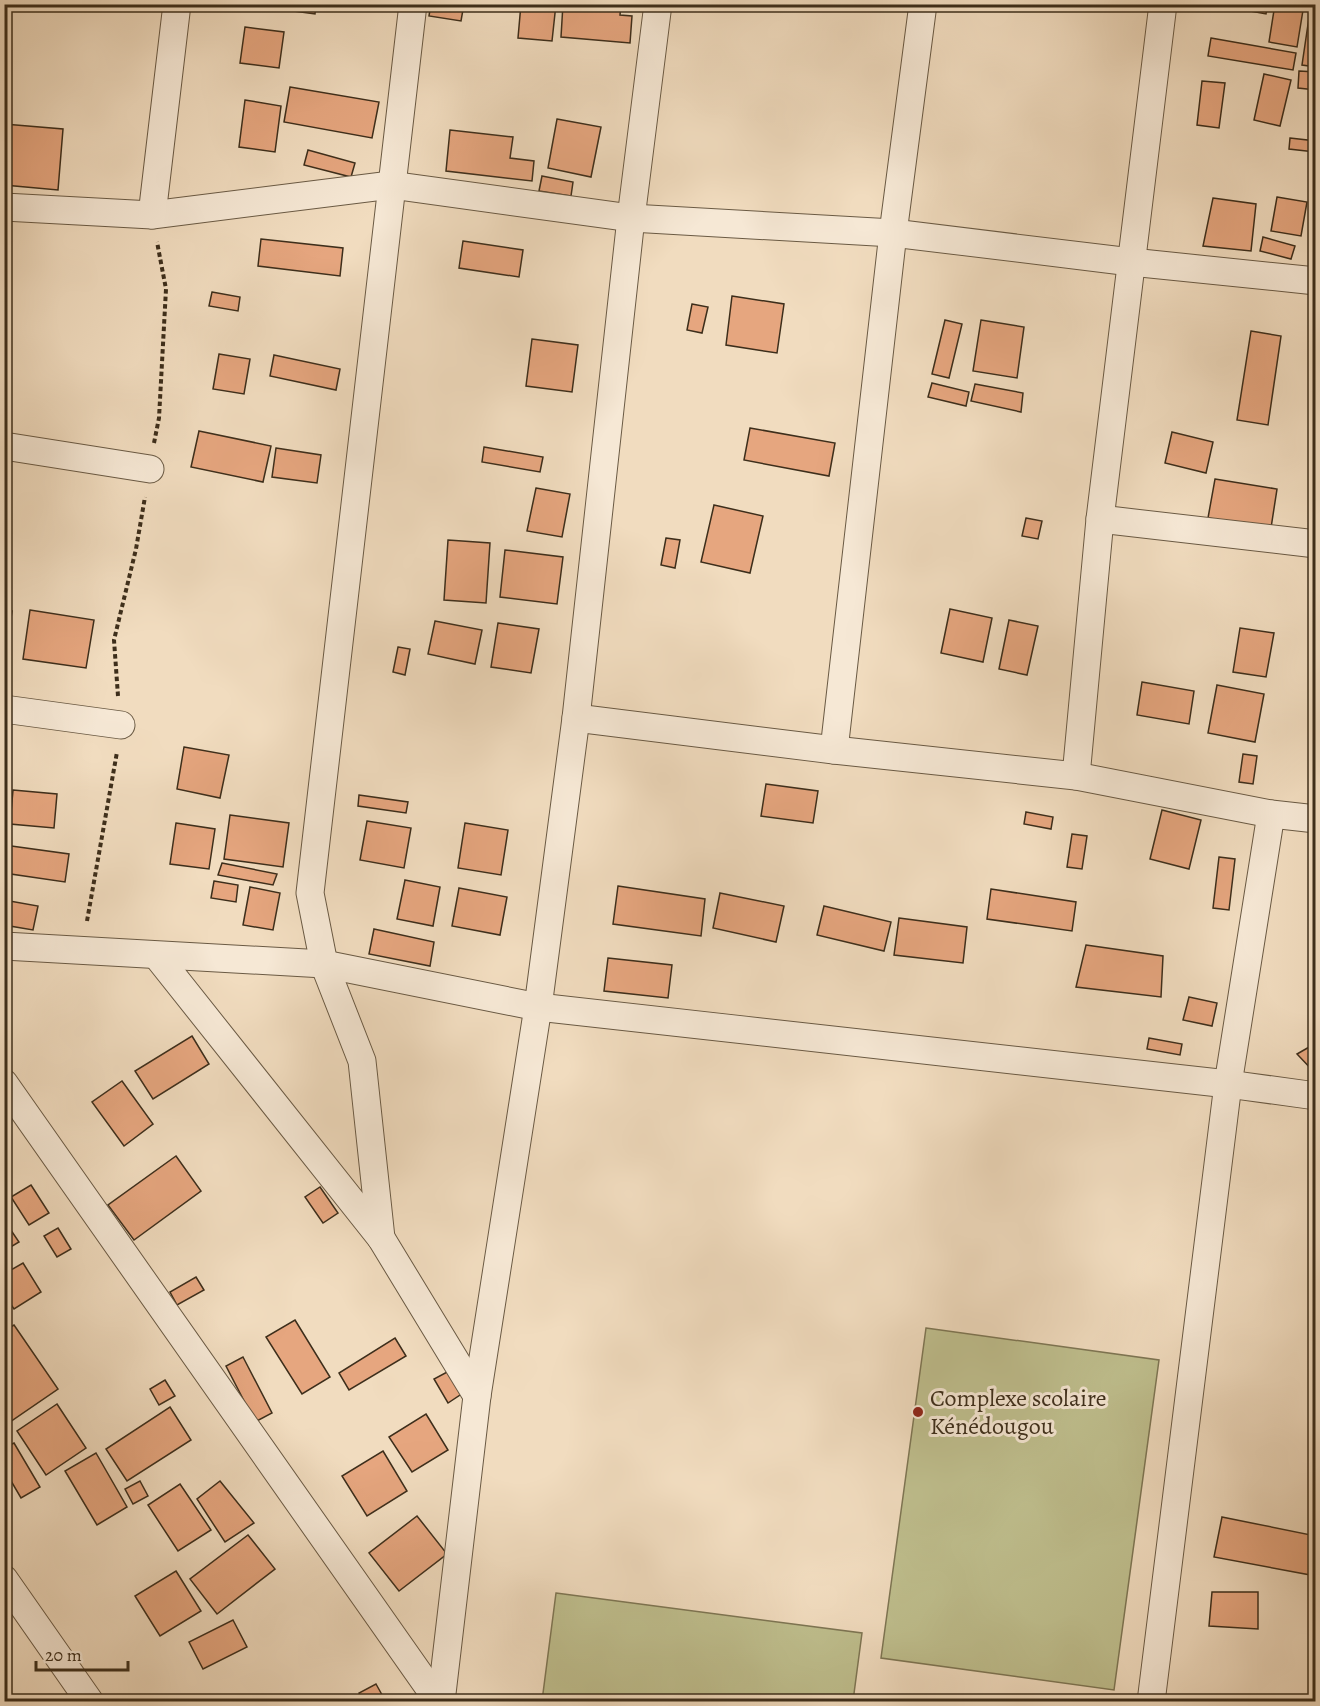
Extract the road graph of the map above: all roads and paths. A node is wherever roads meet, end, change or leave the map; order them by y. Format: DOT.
graph roads {
  1 [pos="177,4"];
  2 [pos="413,4"];
  3 [pos="658,4"];
  4 [pos="923,4"];
  5 [pos="1163,4"];
  6 [pos="391,185"];
  7 [pos="4,207"];
  8 [pos="152,214"];
  9 [pos="631,218"];
  10 [pos="893,233"];
  11 [pos="1131,262"];
  12 [pos="1316,281"];
  13 [pos="4,446"];
  14 [pos="150,469"];
  15 [pos="1100,519"];
  16 [pos="1316,544"];
  17 [pos="4,709"];
  18 [pos="576,718"];
  19 [pos="121,725"];
  20 [pos="834,750"];
  21 [pos="1076,776"];
  22 [pos="1270,814"];
  23 [pos="1316,819"];
  24 [pos="4,946"];
  25 [pos="81,951"];
  26 [pos="158,956"];
  27 [pos="324,964"];
  28 [pos="538,1007"];
  29 [pos="4,1083"];
  30 [pos="1228,1084"];
  31 [pos="1316,1096"];
  32 [pos="381,1238"];
  33 [pos="477,1396"];
  34 [pos="4,1579"];
  35 [pos="90,1701"];
  36 [pos="440,1701"];
  37 [pos="1151,1701"];
  1 -- 8 [label="street"];
  2 -- 6 [label="street"];
  3 -- 9 [label="street"];
  4 -- 10 [label="street"];
  5 -- 11 [label="street"];
  6 -- 8 [label="street"];
  6 -- 9 [label="street"];
  6 -- 27 [label="street"];
  7 -- 8 [label="street"];
  8 -- 14 [label="path"];
  9 -- 10 [label="street"];
  9 -- 18 [label="street"];
  10 -- 11 [label="street"];
  10 -- 20 [label="street"];
  11 -- 12 [label="street"];
  11 -- 15 [label="street"];
  13 -- 14 [label="street"];
  14 -- 19 [label="path"];
  15 -- 16 [label="street"];
  15 -- 21 [label="street"];
  17 -- 19 [label="street"];
  18 -- 20 [label="street"];
  18 -- 28 [label="street"];
  19 -- 25 [label="path"];
  20 -- 21 [label="street"];
  21 -- 22 [label="street"];
  22 -- 23 [label="street"];
  22 -- 30 [label="street"];
  24 -- 25 [label="street"];
  25 -- 26 [label="street"];
  26 -- 27 [label="street"];
  26 -- 32 [label="street"];
  27 -- 28 [label="street"];
  27 -- 32 [label="street"];
  28 -- 30 [label="street"];
  28 -- 33 [label="street"];
  29 -- 36 [label="street"];
  30 -- 31 [label="street"];
  30 -- 37 [label="street"];
  32 -- 33 [label="street"];
  33 -- 36 [label="street"];
  34 -- 35 [label="street"];
}
